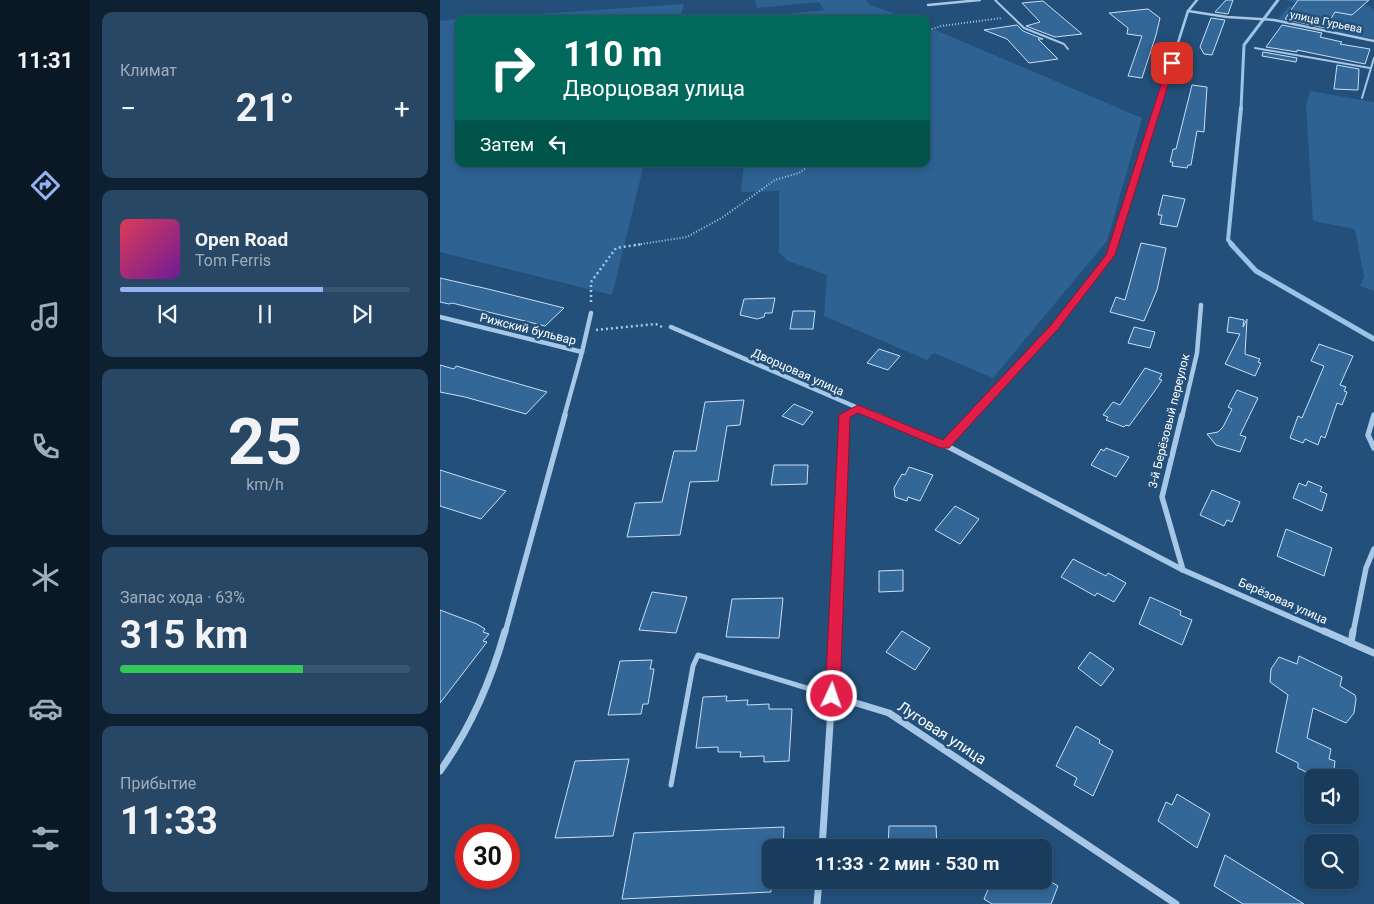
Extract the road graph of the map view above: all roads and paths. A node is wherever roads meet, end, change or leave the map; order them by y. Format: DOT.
graph roads {
  1 [pos="980,0"];
  2 [pos="995,0"];
  3 [pos="1198,0"];
  4 [pos="928,5"];
  5 [pos="1188,11"];
  6 [pos="1013,17"];
  7 [pos="930,29"];
  8 [pos="1374,41"];
  9 [pos="1255,48"];
  10 [pos="1068,49"];
  11 [pos="1374,58"];
  12 [pos="1370,68"];
  13 [pos="1362,98"];
  14 [pos="807,167"];
  15 [pos="1201,305"];
  16 [pos="591,313"];
  17 [pos="440,317"];
  18 [pos="671,327"];
  19 [pos="582,352"];
  20 [pos="858,409"];
  21 [pos="1374,415"];
  22 [pos="945,445"];
  23 [pos="1374,448"];
  24 [pos="1374,549"];
  25 [pos="1182,570"];
  26 [pos="1351,643"];
  27 [pos="1374,653"];
  28 [pos="832,696"];
  29 [pos="440,771"];
  30 [pos="671,785"];
  31 [pos="823,839"];
  32 [pos="818,889"];
  33 [pos="817,904"];
  34 [pos="1176,904"];
  1 -- 4 [label="street"];
  2 -- 6 [label="lane"];
  3 -- 5 [label="street"];
  5 -- 8 [label="street, улица Гурьева"];
  5 -- 22 [label="street"];
  6 -- 7 [label="path"];
  6 -- 10 [label="lane"];
  9 -- 12 [label="lane"];
  11 -- 12 [label="lane"];
  12 -- 13 [label="lane"];
  14 -- 16 [label="path"];
  15 -- 25 [label="street, 3-й Берёзовый переулок"];
  16 -- 19 [label="street"];
  17 -- 19 [label="street, Рижский бульвар"];
  18 -- 20 [label="street, Дворцовая улица"];
  19 -- 29 [label="street, Рижский бульвар"];
  20 -- 22 [label="street, Дворцовая улица"];
  20 -- 28 [label="street"];
  21 -- 23 [label="street"];
  22 -- 25 [label="street, Берёзовая улица"];
  24 -- 26 [label="street"];
  25 -- 26 [label="street, Берёзовая улица"];
  26 -- 27 [label="street, Берёзовая улица"];
  28 -- 30 [label="lane"];
  28 -- 31 [label="street"];
  28 -- 34 [label="street, Луговая улица"];
  32 -- 33 [label="street"];
}
